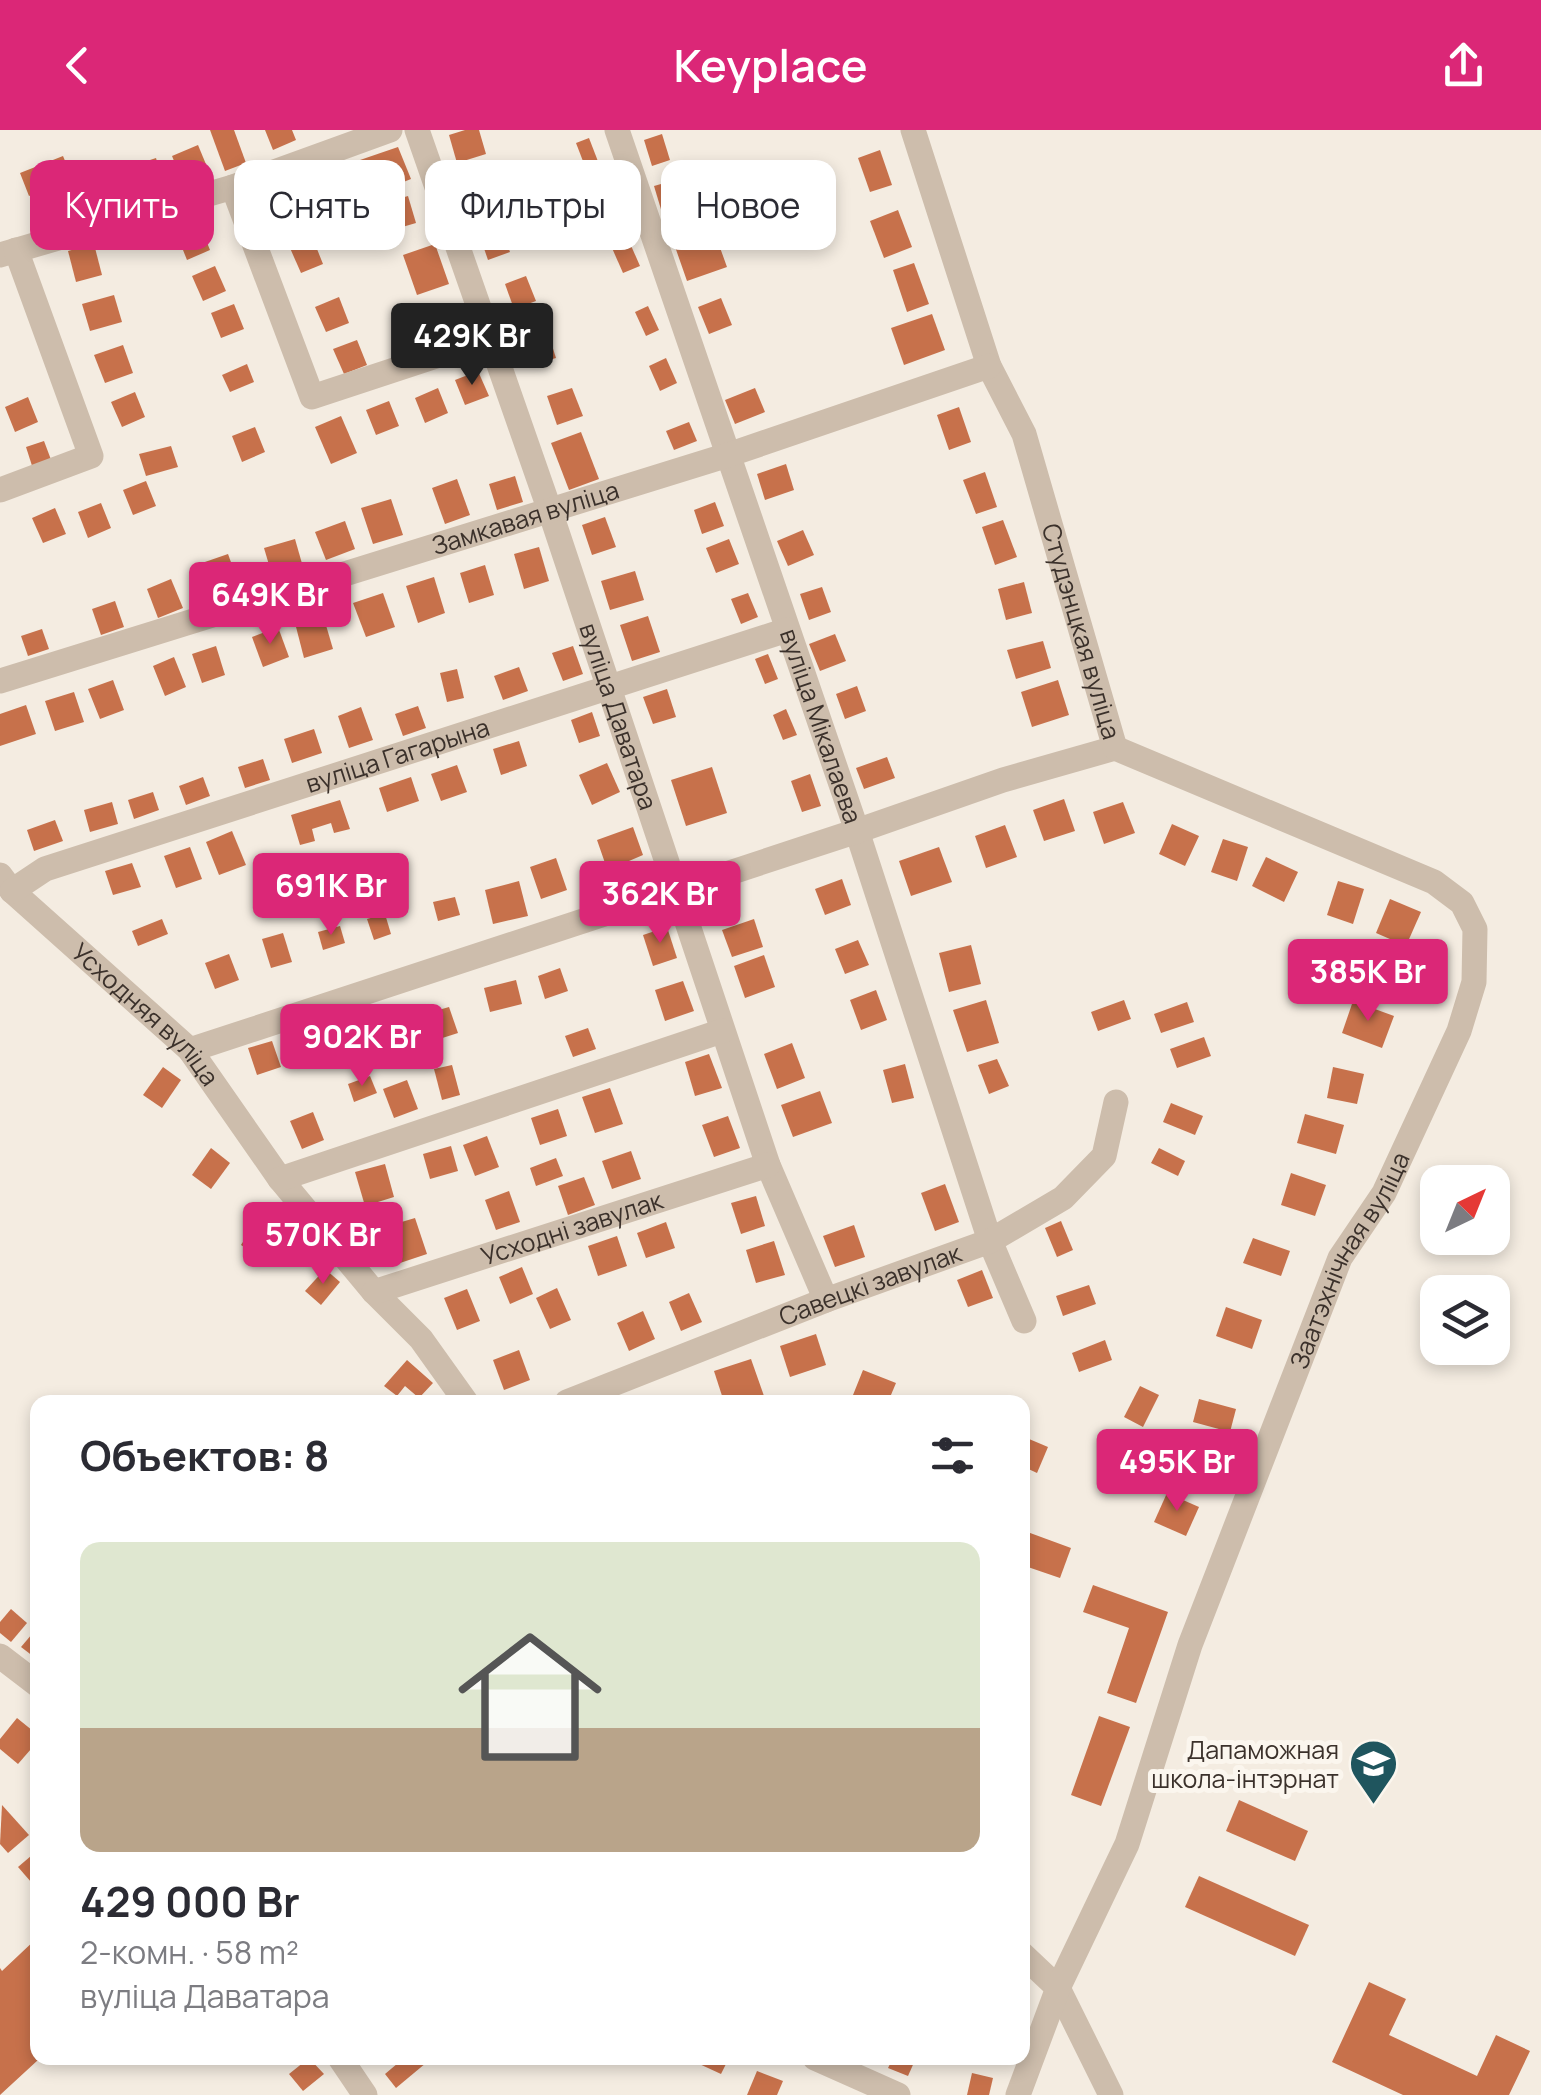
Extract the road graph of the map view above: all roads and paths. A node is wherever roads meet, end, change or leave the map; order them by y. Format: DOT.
graph roads {
  1 [pos="390,130"];
  2 [pos="416,130"];
  3 [pos="616,130"];
  4 [pos="913,130"];
  5 [pos="232,187"];
  6 [pos="8,252"];
  7 [pos="492,338"];
  8 [pos="989,366"];
  9 [pos="728,455"];
  10 [pos="0,490"];
  11 [pos="550,512"];
  12 [pos="786,630"];
  13 [pos="0,681"];
  14 [pos="607,688"];
  15 [pos="1115,748"];
  16 [pos="857,832"];
  17 [pos="6,883"];
  18 [pos="678,888"];
  19 [pos="1475,929"];
  20 [pos="722,1031"];
  21 [pos="190,1050"];
  22 [pos="1116,1102"];
  23 [pos="768,1164"];
  24 [pos="280,1179"];
  25 [pos="990,1240"];
  26 [pos="374,1292"];
  27 [pos="826,1300"];
  28 [pos="1024,1321"];
  29 [pos="461,1395"];
  30 [pos="585,1395"];
  31 [pos="0,1656"];
  32 [pos="30,1680"];
  33 [pos="1030,1962"];
  34 [pos="1058,1988"];
  35 [pos="1030,2063"];
  36 [pos="345,2065"];
  37 [pos="831,2065"];
  38 [pos="1029,2065"];
  39 [pos="365,2095"];
  40 [pos="898,2095"];
  41 [pos="1018,2095"];
  42 [pos="1110,2095"];
  1 -- 5 [label="street"];
  2 -- 7 [label="street, вуліца Даватара"];
  3 -- 9 [label="street, вуліца Мікалаева"];
  4 -- 8 [label="street, Студэнцкая вуліца"];
  5 -- 6 [label="street"];
  5 -- 7 [label="street"];
  6 -- 10 [label="street"];
  7 -- 11 [label="street, вуліца Даватара"];
  8 -- 9 [label="street, Замкавая вуліца"];
  8 -- 15 [label="street, Студэнцкая вуліца"];
  9 -- 11 [label="street, Замкавая вуліца"];
  9 -- 12 [label="street, вуліца Мікалаева"];
  11 -- 13 [label="street, Замкавая вуліца"];
  11 -- 14 [label="street, вуліца Даватара"];
  12 -- 14 [label="street, вуліца Гагарына"];
  12 -- 16 [label="street, вуліца Мікалаева"];
  14 -- 17 [label="street, вуліца Гагарына"];
  14 -- 18 [label="street, вуліца Даватара"];
  15 -- 16 [label="street"];
  15 -- 19 [label="street, Студэнцкая вуліца"];
  16 -- 18 [label="street"];
  16 -- 25 [label="street, вуліца Мікалаева"];
  17 -- 21 [label="street, Усходняя вуліца"];
  18 -- 20 [label="street, вуліца Даватара"];
  18 -- 21 [label="street"];
  19 -- 34 [label="street, Заатэхнічная вуліца"];
  20 -- 23 [label="street, вуліца Даватара"];
  20 -- 24 [label="street"];
  21 -- 24 [label="street, Усходняя вуліца"];
  22 -- 25 [label="street, Савецкі завулак"];
  23 -- 26 [label="street, Усходні завулак"];
  23 -- 27 [label="street, вуліца Даватара"];
  24 -- 26 [label="street, Усходняя вуліца"];
  25 -- 27 [label="street, Савецкі завулак"];
  25 -- 28 [label="street, вуліца Мікалаева"];
  26 -- 29 [label="street, Усходняя вуліца"];
  27 -- 30 [label="street, Савецкі завулак"];
  31 -- 32 [label="street"];
  33 -- 34 [label="street"];
  34 -- 35 [label="street, Заатэхнічная вуліца"];
  34 -- 42 [label="street"];
  36 -- 39 [label="street"];
  37 -- 40 [label="street"];
  38 -- 41 [label="street, Заатэхнічная вуліца"];
}
